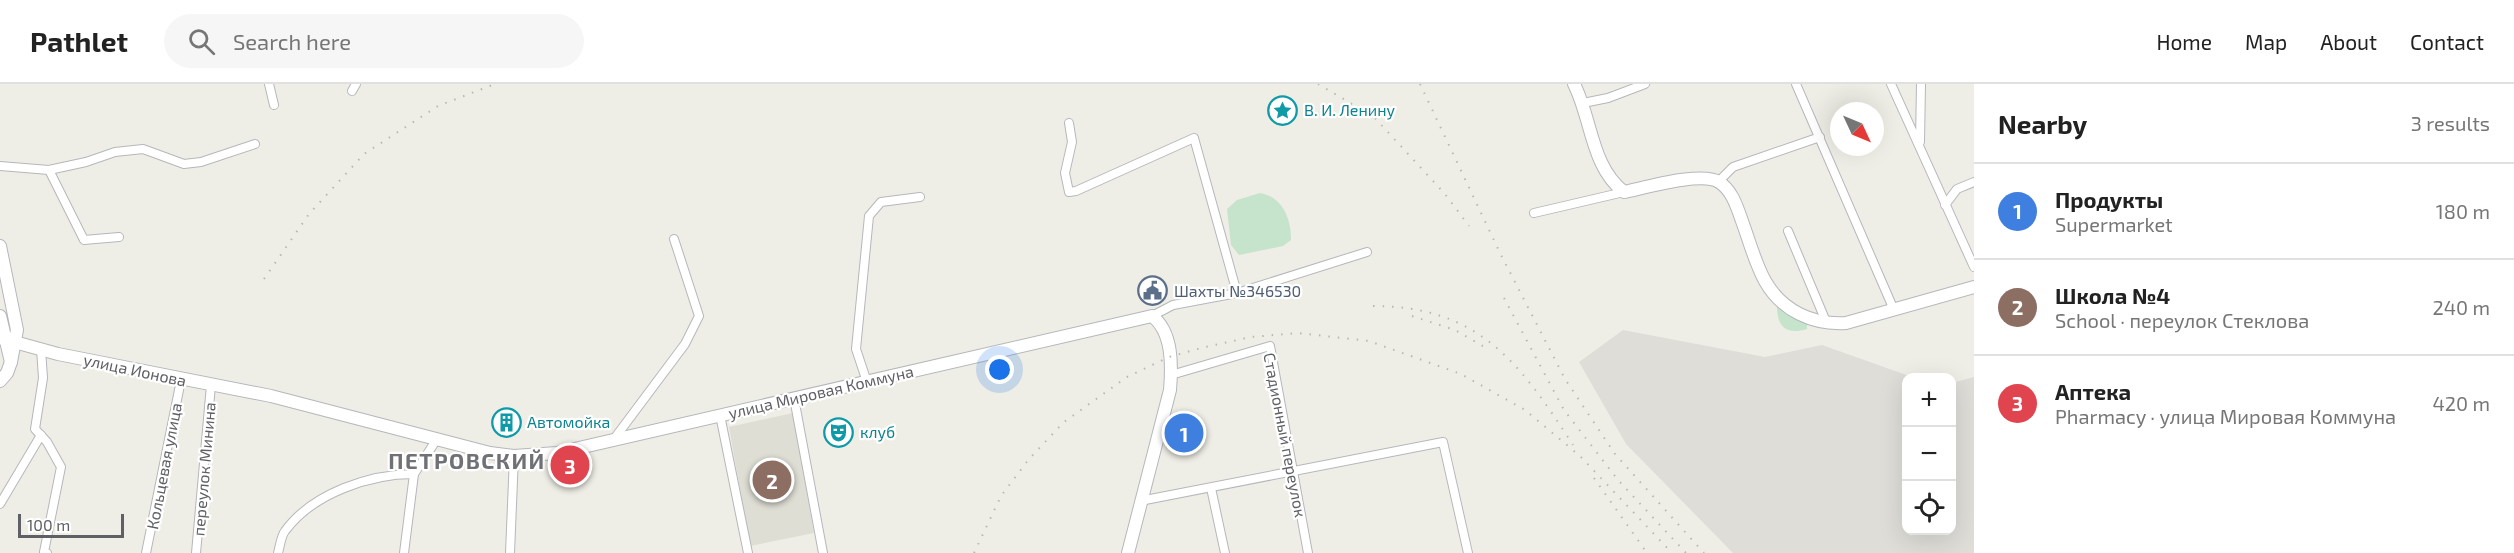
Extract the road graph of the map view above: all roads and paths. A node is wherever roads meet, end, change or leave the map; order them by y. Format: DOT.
graph roads {
  1 [pos="269,84"];
  2 [pos="1574,84"];
  3 [pos="1645,84"];
  4 [pos="1796,84"];
  5 [pos="1891,84"];
  6 [pos="1921,84"];
  7 [pos="1583,103"];
  8 [pos="274,105"];
  9 [pos="1069,123"];
  10 [pos="1820,137"];
  11 [pos="255,144"];
  12 [pos="1919,145"];
  13 [pos="0,166"];
  14 [pos="49,170"];
  15 [pos="1718,182"];
  16 [pos="1974,182"];
  17 [pos="1624,192"];
  18 [pos="920,197"];
  19 [pos="1945,205"];
  20 [pos="1534,213"];
  21 [pos="1788,231"];
  22 [pos="119,237"];
  23 [pos="674,239"];
  24 [pos="0,246"];
  25 [pos="1367,252"];
  26 [pos="1974,267"];
  27 [pos="1974,287"];
  28 [pos="1237,292"];
  29 [pos="1894,310"];
  30 [pos="0,316"];
  31 [pos="1152,316"];
  32 [pos="1827,324"];
  33 [pos="7,340"];
  34 [pos="41,349"];
  35 [pos="1171,375"];
  36 [pos="181,380"];
  37 [pos="0,381"];
  38 [pos="867,381"];
  39 [pos="211,385"];
  40 [pos="271,396"];
  41 [pos="794,398"];
  42 [pos="720,415"];
  43 [pos="41,435"];
  44 [pos="437,439"];
  45 [pos="614,439"];
  46 [pos="514,456"];
  47 [pos="1292,473"];
  48 [pos="414,474"];
  49 [pos="1211,488"];
  50 [pos="1140,501"];
  51 [pos="0,504"];
  52 [pos="47,553"];
  53 [pos="146,553"];
  54 [pos="196,553"];
  55 [pos="278,553"];
  56 [pos="404,553"];
  57 [pos="510,553"];
  58 [pos="748,553"];
  59 [pos="823,553"];
  60 [pos="1128,553"];
  61 [pos="1225,553"];
  62 [pos="1308,553"];
  63 [pos="1468,553"];
  1 -- 8 [label="street"];
  2 -- 7 [label="main road"];
  3 -- 7 [label="street"];
  4 -- 10 [label="street"];
  5 -- 12 [label="street"];
  6 -- 12 [label="street"];
  7 -- 17 [label="main road"];
  9 -- 28 [label="street"];
  10 -- 15 [label="street"];
  10 -- 29 [label="street"];
  11 -- 14 [label="street"];
  12 -- 19 [label="street"];
  13 -- 14 [label="street"];
  14 -- 22 [label="street"];
  15 -- 17 [label="main road"];
  15 -- 32 [label="main road"];
  16 -- 19 [label="street"];
  17 -- 20 [label="street"];
  18 -- 38 [label="street"];
  19 -- 26 [label="street"];
  21 -- 32 [label="street"];
  23 -- 45 [label="street"];
  24 -- 33 [label="main road"];
  25 -- 28 [label="street, улица Мировая Коммуна"];
  27 -- 29 [label="main road"];
  28 -- 31 [label="street, улица Мировая Коммуна"];
  29 -- 32 [label="main road"];
  30 -- 33 [label="main road"];
  31 -- 35 [label="main road"];
  31 -- 38 [label="main road, улица Мировая Коммуна"];
  33 -- 34 [label="main road, улица Ионова"];
  33 -- 37 [label="main road"];
  34 -- 36 [label="main road, улица Ионова"];
  34 -- 43 [label="street"];
  35 -- 47 [label="street, Стадионный переулок"];
  35 -- 50 [label="main road"];
  36 -- 39 [label="main road, улица Ионова"];
  36 -- 53 [label="street, Кольцевая улица"];
  38 -- 41 [label="main road, улица Мировая Коммуна"];
  39 -- 40 [label="main road, улица Ионова"];
  39 -- 54 [label="street, переулок Минина"];
  40 -- 44 [label="main road, улица Мировая Коммуна"];
  41 -- 42 [label="main road, улица Мировая Коммуна"];
  41 -- 59 [label="street"];
  42 -- 45 [label="main road, улица Мировая Коммуна"];
  42 -- 58 [label="street"];
  43 -- 51 [label="street"];
  43 -- 52 [label="street"];
  44 -- 46 [label="main road, улица Мировая Коммуна"];
  44 -- 48 [label="street"];
  45 -- 46 [label="main road, улица Мировая Коммуна"];
  46 -- 57 [label="street"];
  47 -- 49 [label="street"];
  47 -- 62 [label="street, Стадионный переулок"];
  47 -- 63 [label="street"];
  48 -- 55 [label="street"];
  48 -- 56 [label="street"];
  49 -- 50 [label="street"];
  49 -- 61 [label="street"];
  50 -- 60 [label="main road"];
}
